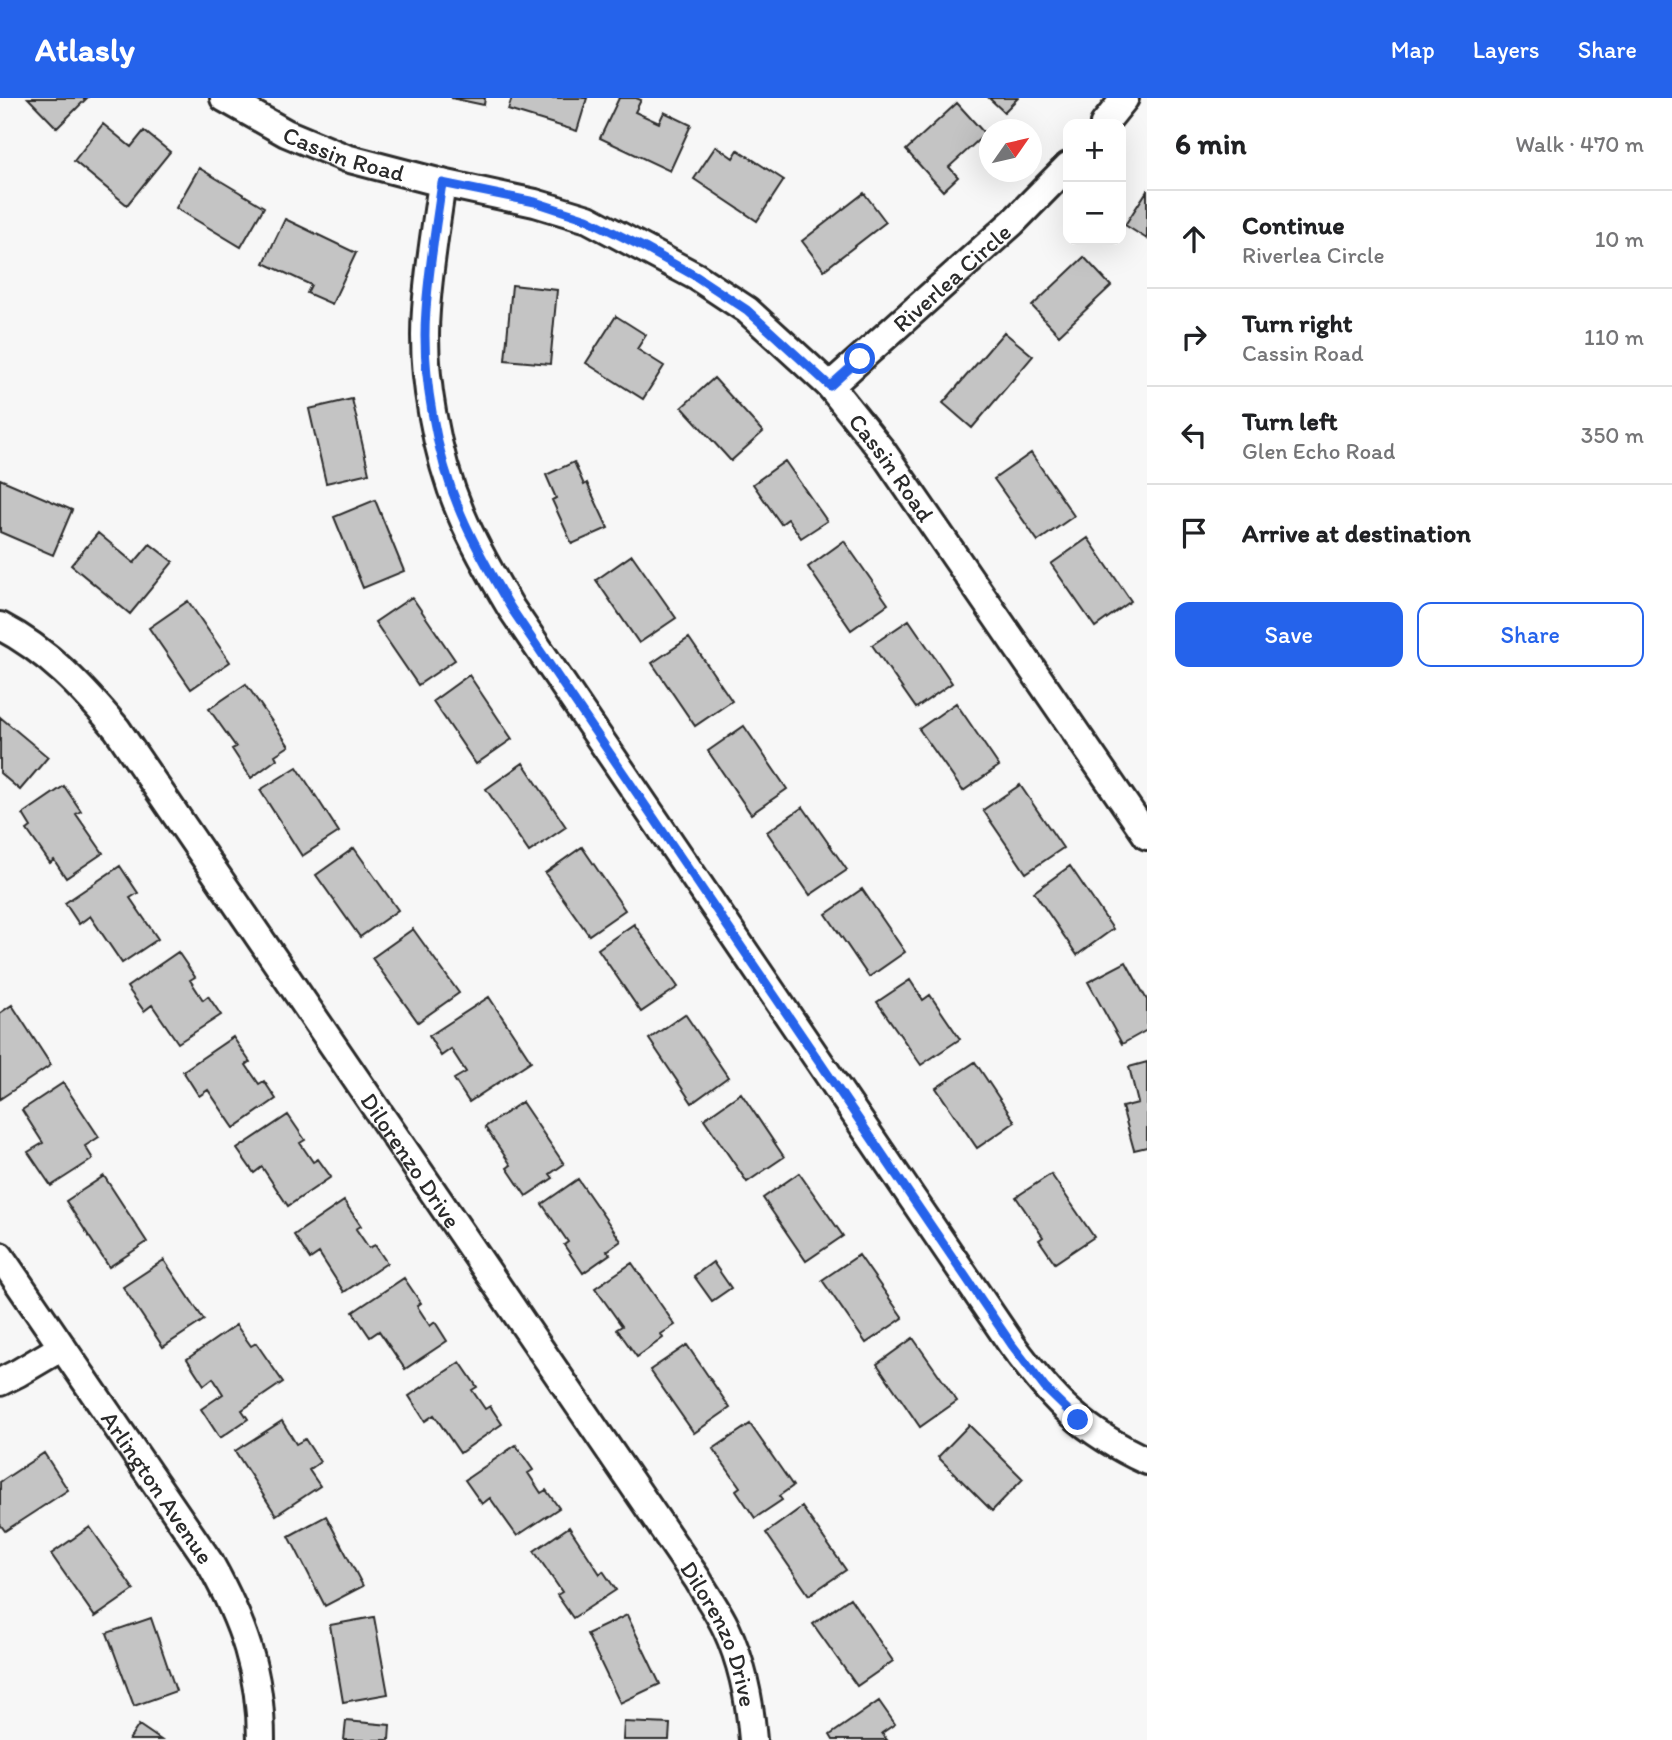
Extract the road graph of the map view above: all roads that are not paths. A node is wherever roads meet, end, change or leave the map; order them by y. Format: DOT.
graph roads {
  1 [pos="223,98"];
  2 [pos="1125,98"];
  3 [pos="1108,119"];
  4 [pos="1063,171"];
  5 [pos="442,183"];
  6 [pos="830,386"];
  7 [pos="0,626"];
  8 [pos="1147,836"];
  9 [pos="0,1256"];
  10 [pos="62,1347"];
  11 [pos="0,1382"];
  12 [pos="1147,1461"];
  13 [pos="261,1740"];
  14 [pos="752,1740"];
  1 -- 5 [label="street, Cassin Road"];
  2 -- 3 [label="street"];
  4 -- 6 [label="street, Riverlea Circle"];
  5 -- 6 [label="street, Cassin Road"];
  5 -- 12 [label="street"];
  6 -- 8 [label="street, Cassin Road"];
  7 -- 14 [label="street, Dilorenzo Drive"];
  9 -- 10 [label="street, Arlington Avenue"];
  10 -- 11 [label="street"];
  10 -- 13 [label="street, Arlington Avenue"];
}
